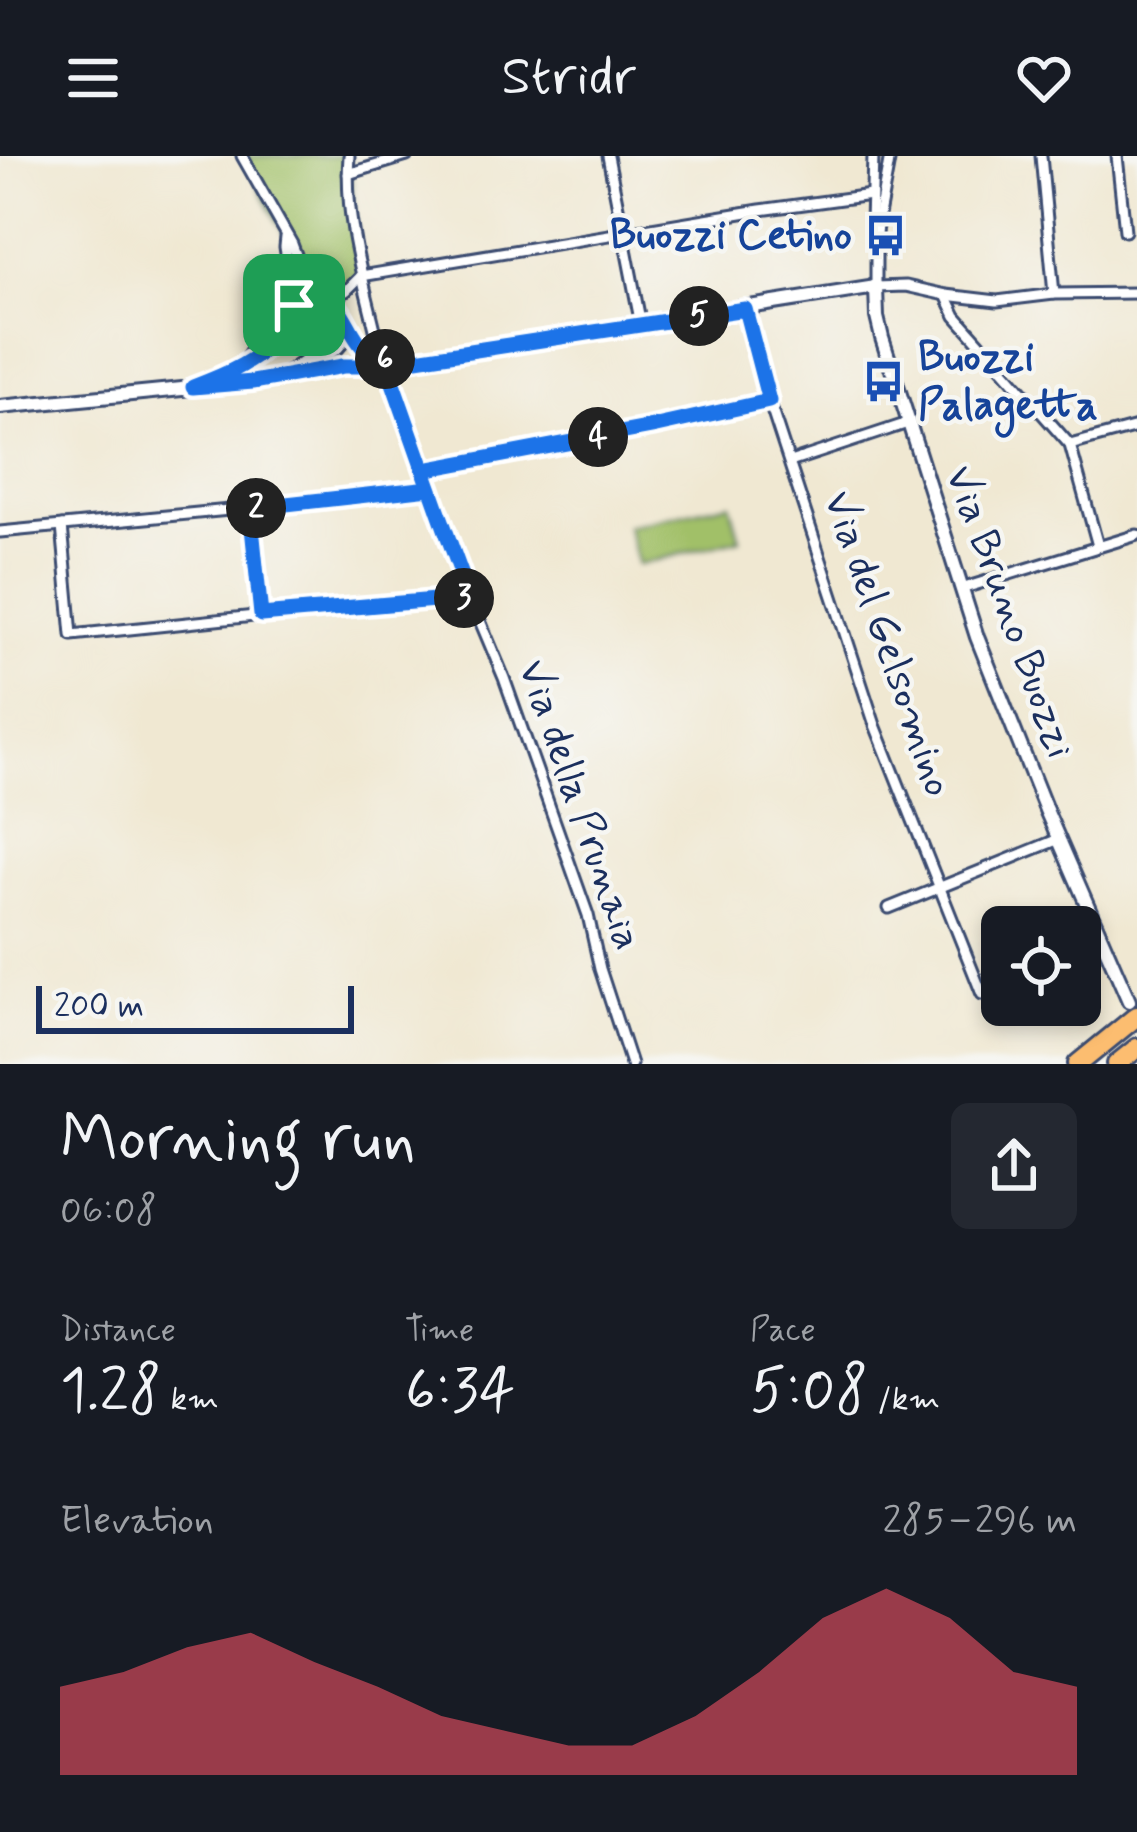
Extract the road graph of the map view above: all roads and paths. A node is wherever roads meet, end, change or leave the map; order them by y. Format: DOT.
graph roads {
  1 [pos="242,156"];
  2 [pos="349,156"];
  3 [pos="407,156"];
  4 [pos="608,156"];
  5 [pos="873,156"];
  6 [pos="890,156"];
  7 [pos="1041,156"];
  8 [pos="1117,156"];
  9 [pos="348,174"];
  10 [pos="871,195"];
  11 [pos="1125,231"];
  12 [pos="876,232"];
  13 [pos="625,234"];
  14 [pos="286,237"];
  15 [pos="290,265"];
  16 [pos="361,276"];
  17 [pos="876,287"];
  18 [pos="1137,293"];
  19 [pos="1054,294"];
  20 [pos="946,296"];
  21 [pos="325,298"];
  22 [pos="294,305"];
  23 [pos="745,309"];
  24 [pos="640,325"];
  25 [pos="286,326"];
  26 [pos="346,328"];
  27 [pos="378,342"];
  28 [pos="330,353"];
  29 [pos="314,356"];
  30 [pos="388,365"];
  31 [pos="241,366"];
  32 [pos="282,378"];
  33 [pos="193,387"];
  34 [pos="769,401"];
  35 [pos="0,407"];
  36 [pos="908,423"];
  37 [pos="1137,427"];
  38 [pos="1070,445"];
  39 [pos="790,462"];
  40 [pos="424,470"];
  41 [pos="430,488"];
  42 [pos="250,508"];
  43 [pos="62,526"];
  44 [pos="0,532"];
  45 [pos="1137,535"];
  46 [pos="1098,545"];
  47 [pos="961,589"];
  48 [pos="470,597"];
  49 [pos="261,615"];
  50 [pos="1059,839"];
  51 [pos="938,889"];
  52 [pos="889,908"];
  53 [pos="981,992"];
  54 [pos="1133,1008"];
  55 [pos="1137,1048"];
  56 [pos="631,1064"];
  57 [pos="1078,1064"];
  58 [pos="1117,1064"];
  1 -- 14 [label="street"];
  2 -- 9 [label="street"];
  3 -- 9 [label="street"];
  4 -- 13 [label="street"];
  5 -- 10 [label="street, Via Bruno Buozzi"];
  6 -- 12 [label="street, Via Bruno Buozzi"];
  7 -- 19 [label="street"];
  8 -- 11 [label="street"];
  9 -- 16 [label="street"];
  10 -- 12 [label="street, Via Bruno Buozzi"];
  10 -- 13 [label="street"];
  12 -- 17 [label="street, Via Bruno Buozzi"];
  13 -- 16 [label="street"];
  13 -- 24 [label="street"];
  14 -- 15 [label="street"];
  14 -- 21 [label="street"];
  15 -- 22 [label="street"];
  15 -- 31 [label="street"];
  16 -- 21 [label="street"];
  16 -- 27 [label="street"];
  17 -- 20 [label="street"];
  17 -- 23 [label="street"];
  17 -- 36 [label="street, Via Bruno Buozzi"];
  18 -- 19 [label="street"];
  19 -- 20 [label="street"];
  20 -- 38 [label="street"];
  21 -- 22 [label="street"];
  21 -- 26 [label="street"];
  22 -- 25 [label="street"];
  23 -- 24 [label="street"];
  23 -- 34 [label="street, Via del Gelsomino"];
  24 -- 30 [label="street"];
  25 -- 29 [label="street"];
  25 -- 31 [label="street"];
  26 -- 28 [label="street"];
  26 -- 30 [label="street"];
  28 -- 29 [label="street"];
  28 -- 30 [label="street"];
  29 -- 32 [label="street"];
  30 -- 32 [label="street"];
  30 -- 40 [label="street, Via della Prunaia"];
  31 -- 33 [label="street"];
  32 -- 33 [label="street"];
  33 -- 35 [label="street"];
  34 -- 39 [label="street, Via del Gelsomino"];
  34 -- 40 [label="street"];
  36 -- 39 [label="street"];
  36 -- 47 [label="street, Via Bruno Buozzi"];
  37 -- 38 [label="street"];
  38 -- 46 [label="street"];
  39 -- 51 [label="street, Via del Gelsomino"];
  40 -- 41 [label="street, Via della Prunaia"];
  41 -- 42 [label="street"];
  41 -- 48 [label="street, Via della Prunaia"];
  42 -- 43 [label="street"];
  42 -- 49 [label="street"];
  43 -- 44 [label="street"];
  43 -- 49 [label="street"];
  45 -- 46 [label="street"];
  46 -- 47 [label="street"];
  47 -- 50 [label="street, Via Bruno Buozzi"];
  48 -- 49 [label="street"];
  48 -- 56 [label="street, Via della Prunaia"];
  50 -- 51 [label="street"];
  50 -- 54 [label="street, Via Bruno Buozzi"];
  51 -- 52 [label="street"];
  51 -- 53 [label="street, Via del Gelsomino"];
  54 -- 57 [label="highway"];
  55 -- 58 [label="highway"];
}
